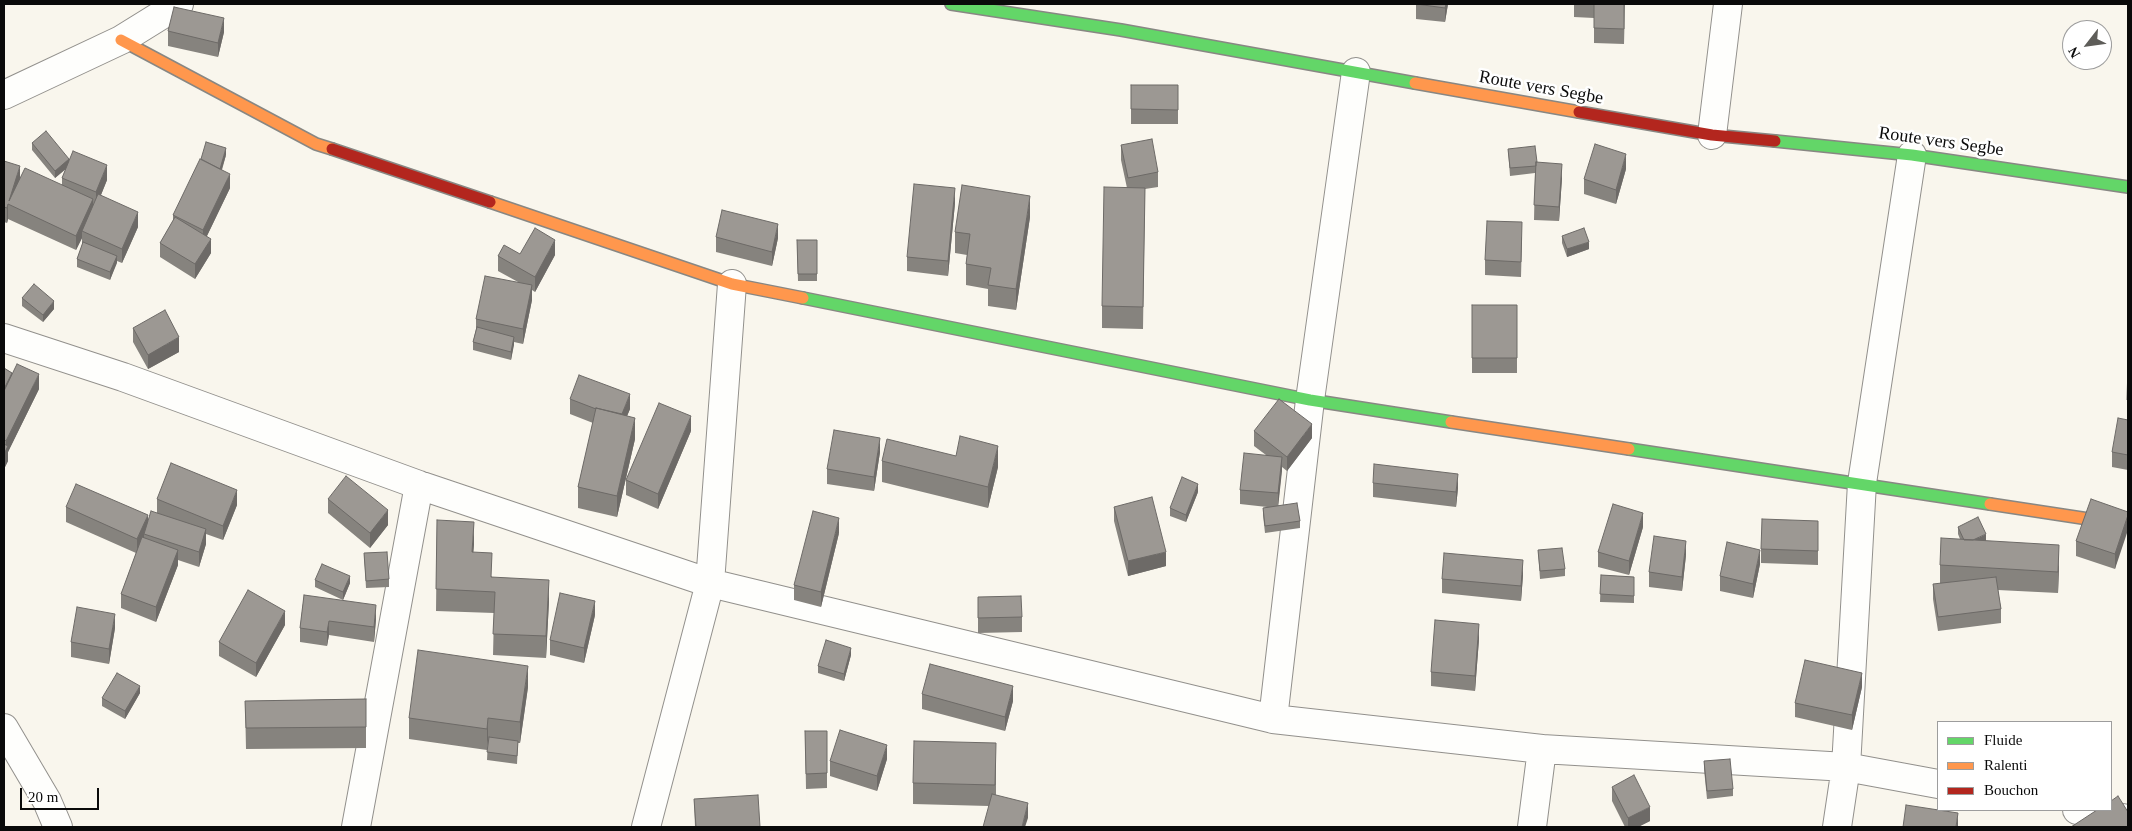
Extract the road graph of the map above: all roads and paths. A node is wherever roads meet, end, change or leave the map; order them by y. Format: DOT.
graph roads {
  1 [pos="180,4"];
  2 [pos="951,4"];
  3 [pos="1728,4"];
  4 [pos="121,40"];
  5 [pos="1356,72"];
  6 [pos="4,95"];
  7 [pos="1712,135"];
  8 [pos="1912,155"];
  9 [pos="2128,187"];
  10 [pos="732,284"];
  11 [pos="4,338"];
  12 [pos="1310,400"];
  13 [pos="1862,483"];
  14 [pos="419,485"];
  15 [pos="2128,524"];
  16 [pos="710,583"];
  17 [pos="1273,720"];
  18 [pos="4,728"];
  19 [pos="1542,749"];
  20 [pos="1846,766"];
  21 [pos="1937,784"];
  22 [pos="2083,811"];
  23 [pos="2128,819"];
  24 [pos="58,827"];
  25 [pos="356,827"];
  26 [pos="646,827"];
  27 [pos="1532,827"];
  28 [pos="1837,827"];
  1 -- 4 [label="street"];
  2 -- 5 [label="street, Route vers Segbe"];
  3 -- 7 [label="street"];
  4 -- 6 [label="street"];
  4 -- 10 [label="street"];
  5 -- 7 [label="street, Route vers Segbe"];
  5 -- 12 [label="street"];
  7 -- 8 [label="street, Route vers Segbe"];
  8 -- 9 [label="street, Route vers Segbe"];
  8 -- 13 [label="street"];
  10 -- 12 [label="street"];
  10 -- 16 [label="street"];
  11 -- 14 [label="street"];
  12 -- 13 [label="street"];
  12 -- 17 [label="street"];
  13 -- 15 [label="street"];
  13 -- 20 [label="street"];
  14 -- 16 [label="street"];
  14 -- 25 [label="street"];
  16 -- 17 [label="street"];
  16 -- 26 [label="street"];
  17 -- 19 [label="street"];
  18 -- 24 [label="street"];
  19 -- 20 [label="street"];
  19 -- 27 [label="street"];
  20 -- 21 [label="street"];
  20 -- 28 [label="street"];
  22 -- 23 [label="street"];
}
